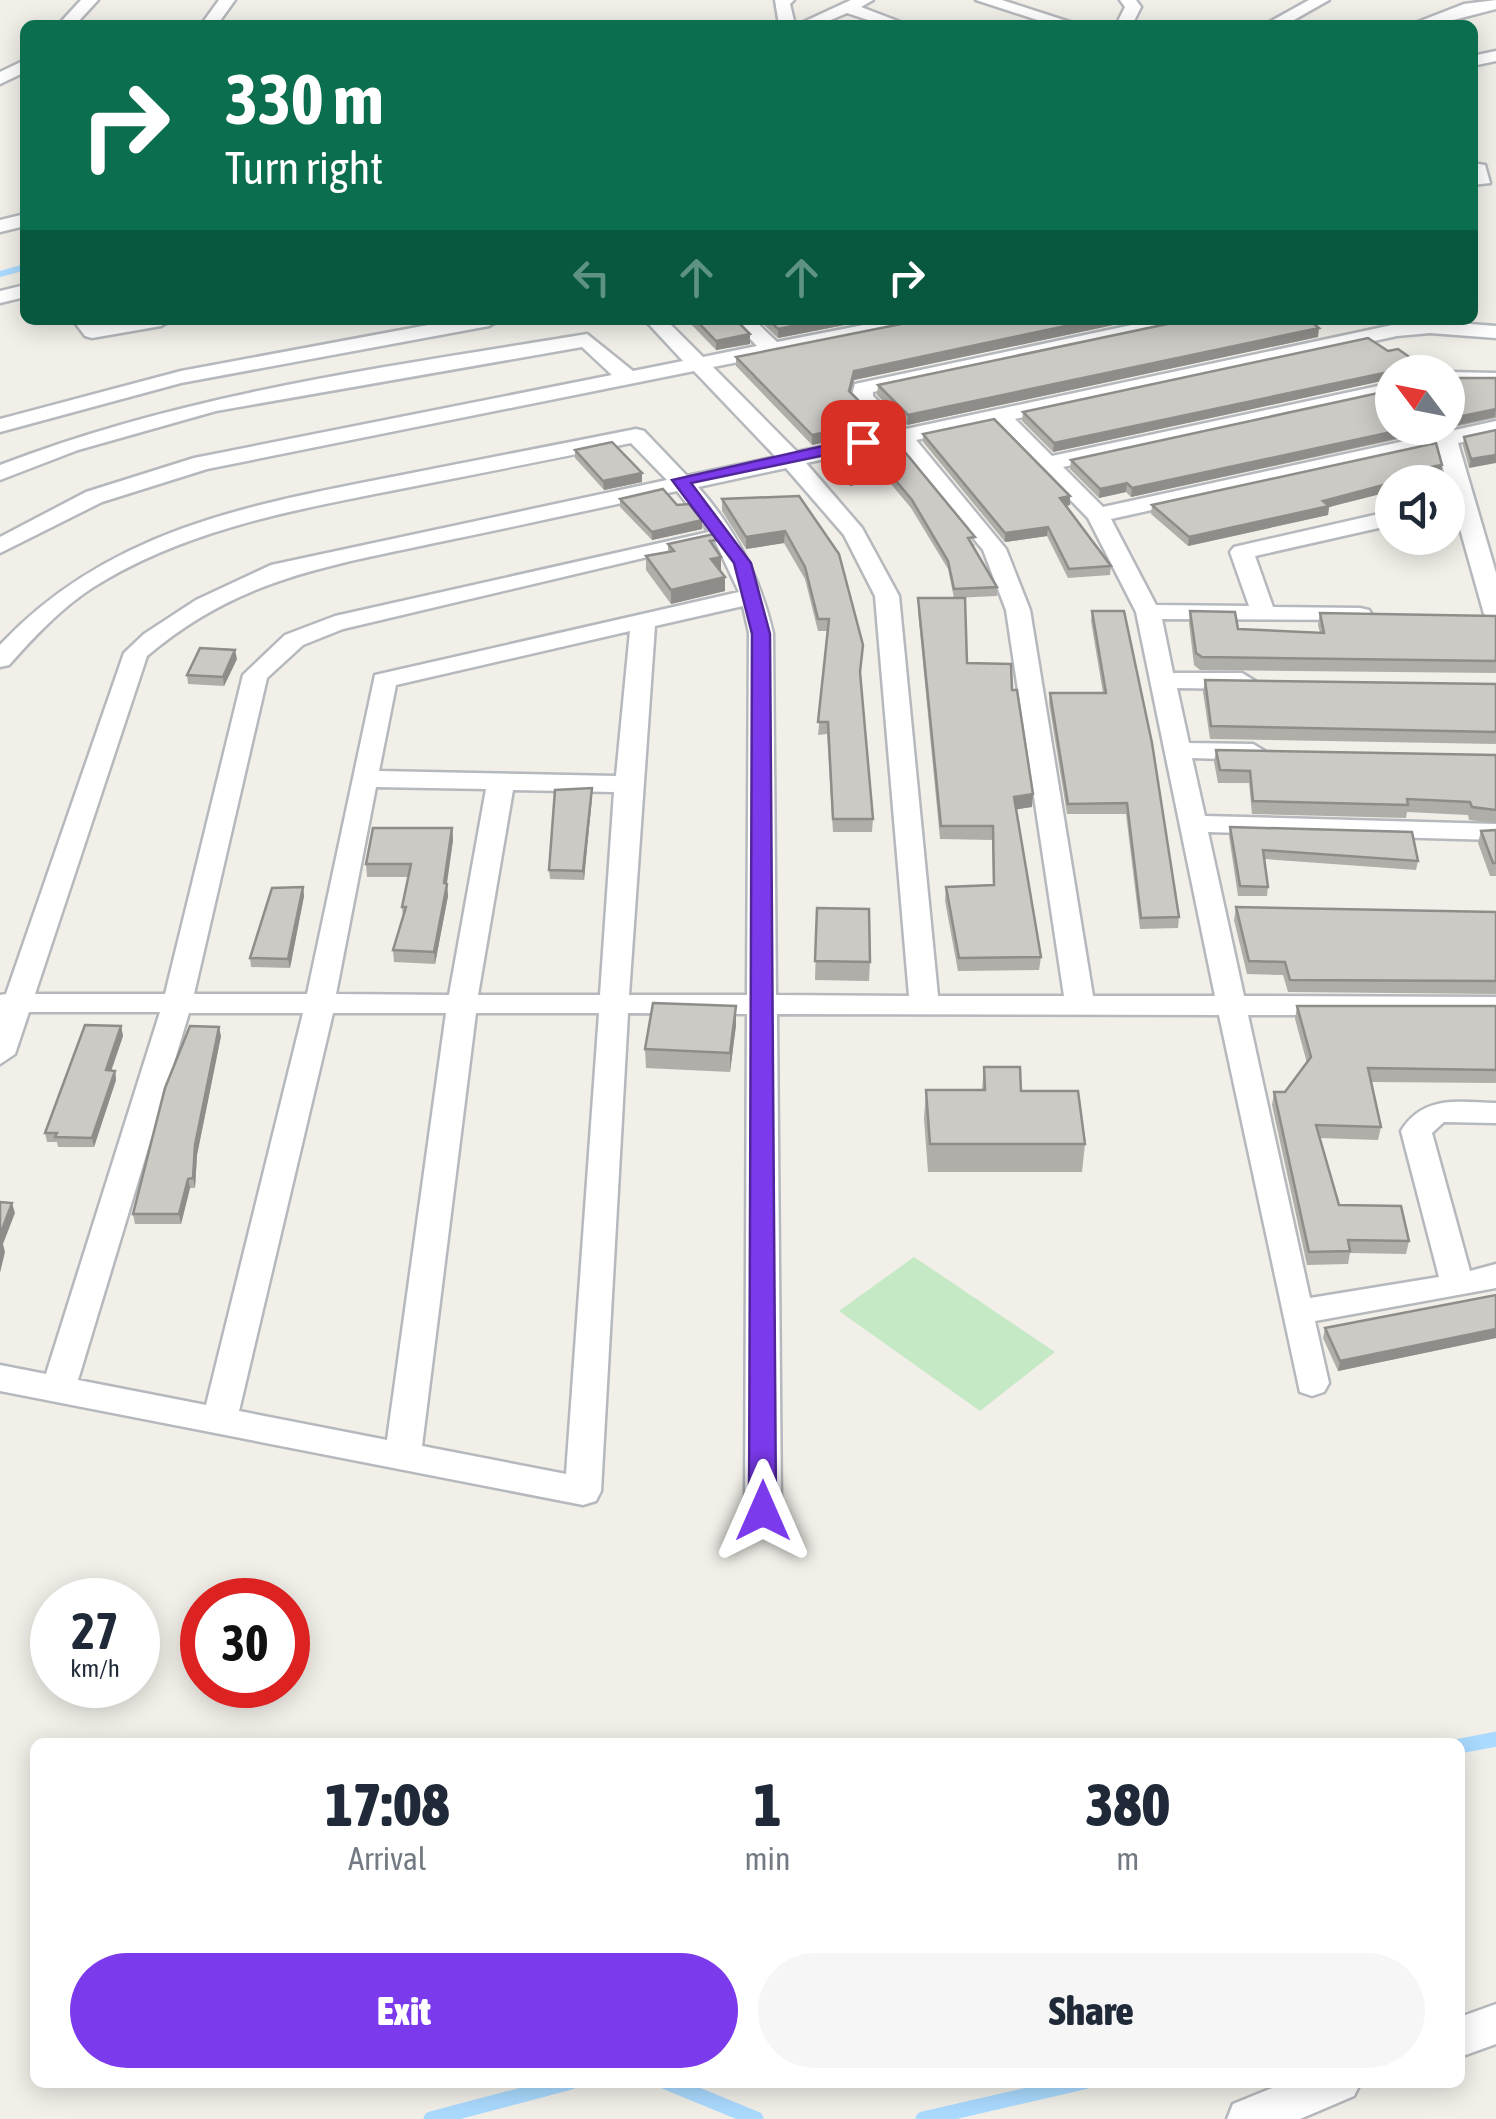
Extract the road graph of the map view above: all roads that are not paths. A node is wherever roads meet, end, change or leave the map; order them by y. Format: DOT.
graph roads {
  1 [pos="90,0"];
  2 [pos="865,0"];
  3 [pos="984,0"];
  4 [pos="1320,0"];
  5 [pos="1496,4"];
  6 [pos="846,8"];
  7 [pos="71,20"];
  8 [pos="818,20"];
  9 [pos="884,20"];
  10 [pos="1054,20"];
  11 [pos="1282,20"];
  12 [pos="1432,20"];
  13 [pos="87,325"];
  14 [pos="132,325"];
  15 [pos="385,325"];
  16 [pos="462,325"];
  17 [pos="659,325"];
  18 [pos="747,325"];
  19 [pos="894,325"];
  20 [pos="1160,325"];
  21 [pos="1420,325"];
  22 [pos="1444,325"];
  23 [pos="1496,332"];
  24 [pos="772,349"];
  25 [pos="699,364"];
  26 [pos="628,378"];
  27 [pos="1465,378"];
  28 [pos="1496,379"];
  29 [pos="1375,393"];
  30 [pos="998,414"];
  31 [pos="0,422"];
  32 [pos="1496,428"];
  33 [pos="1465,433"];
  34 [pos="900,435"];
  35 [pos="1405,445"];
  36 [pos="790,458"];
  37 [pos="1050,463"];
  38 [pos="0,473"];
  39 [pos="680,480"];
  40 [pos="1098,515"];
  41 [pos="1375,522"];
  42 [pos="724,534"];
  43 [pos="1465,535"];
  44 [pos="0,546"];
  45 [pos="754,596"];
  46 [pos="1148,612"];
  47 [pos="1264,614"];
  48 [pos="1380,616"];
  49 [pos="1490,616"];
  50 [pos="643,622"];
  51 [pos="0,660"];
  52 [pos="1160,680"];
  53 [pos="1259,681"];
  54 [pos="1176,750"];
  55 [pos="1289,752"];
  56 [pos="366,779"];
  57 [pos="501,780"];
  58 [pos="628,784"];
  59 [pos="1193,824"];
  60 [pos="1496,832"];
  61 [pos="1212,908"];
  62 [pos="1250,908"];
  63 [pos="9,1003"];
  64 [pos="177,1004"];
  65 [pos="320,1004"];
  66 [pos="462,1004"];
  67 [pos="616,1004"];
  68 [pos="764,1004"];
  69 [pos="924,1004"];
  70 [pos="1080,1004"];
  71 [pos="1232,1005"];
  72 [pos="1496,1006"];
  73 [pos="0,1054"];
  74 [pos="1496,1113"];
  75 [pos="1496,1276"];
  76 [pos="1458,1286"];
  77 [pos="1296,1312"];
  78 [pos="0,1378"];
  79 [pos="1312,1384"];
  80 [pos="58,1389"];
  81 [pos="220,1420"];
  82 [pos="404,1455"];
  83 [pos="763,1511"];
  84 [pos="1496,2024"];
  85 [pos="1465,2035"];
  86 [pos="1324,2088"];
  87 [pos="1248,2119"];
  1 -- 7 [label="street"];
  2 -- 6 [label="street"];
  3 -- 10 [label="street"];
  4 -- 11 [label="street"];
  5 -- 12 [label="street"];
  6 -- 8 [label="street"];
  6 -- 9 [label="street"];
  13 -- 14 [label="street"];
  15 -- 31 [label="street"];
  16 -- 31 [label="street"];
  17 -- 25 [label="street"];
  18 -- 24 [label="street"];
  19 -- 24 [label="street"];
  20 -- 34 [label="street"];
  21 -- 30 [label="street"];
  22 -- 23 [label="street"];
  24 -- 25 [label="street"];
  25 -- 26 [label="street"];
  25 -- 36 [label="street"];
  26 -- 38 [label="street"];
  26 -- 44 [label="street"];
  27 -- 28 [label="street"];
  29 -- 37 [label="street"];
  30 -- 34 [label="street"];
  30 -- 37 [label="street"];
  32 -- 33 [label="street"];
  34 -- 36 [label="street"];
  34 -- 70 [label="street"];
  35 -- 40 [label="street"];
  36 -- 39 [label="street"];
  36 -- 69 [label="street"];
  37 -- 40 [label="street"];
  39 -- 42 [label="street"];
  39 -- 51 [label="street"];
  39 -- 63 [label="street"];
  40 -- 46 [label="street"];
  41 -- 47 [label="street"];
  42 -- 45 [label="street"];
  42 -- 64 [label="street"];
  43 -- 49 [label="street"];
  45 -- 50 [label="street"];
  45 -- 68 [label="street"];
  46 -- 47 [label="street"];
  46 -- 52 [label="street"];
  47 -- 48 [label="street"];
  50 -- 56 [label="street"];
  50 -- 58 [label="street"];
  52 -- 53 [label="street"];
  52 -- 54 [label="street"];
  54 -- 55 [label="street"];
  54 -- 59 [label="street"];
  56 -- 57 [label="street"];
  56 -- 65 [label="street"];
  57 -- 58 [label="street"];
  57 -- 66 [label="street"];
  58 -- 67 [label="street"];
  59 -- 60 [label="street"];
  59 -- 61 [label="street"];
  61 -- 62 [label="street"];
  61 -- 71 [label="street"];
  63 -- 64 [label="street"];
  63 -- 73 [label="street"];
  64 -- 65 [label="street"];
  64 -- 80 [label="street"];
  65 -- 66 [label="street"];
  65 -- 81 [label="street"];
  66 -- 67 [label="street"];
  66 -- 82 [label="street"];
  67 -- 68 [label="street"];
  67 -- 82 [label="street"];
  68 -- 69 [label="street"];
  68 -- 83 [label="street"];
  69 -- 70 [label="street"];
  70 -- 71 [label="street"];
  71 -- 72 [label="street"];
  71 -- 77 [label="street"];
  74 -- 76 [label="street"];
  75 -- 76 [label="street"];
  76 -- 77 [label="street"];
  77 -- 79 [label="street"];
  78 -- 80 [label="street"];
  80 -- 81 [label="street"];
  81 -- 82 [label="street"];
  84 -- 85 [label="street"];
  86 -- 87 [label="street"];
}
